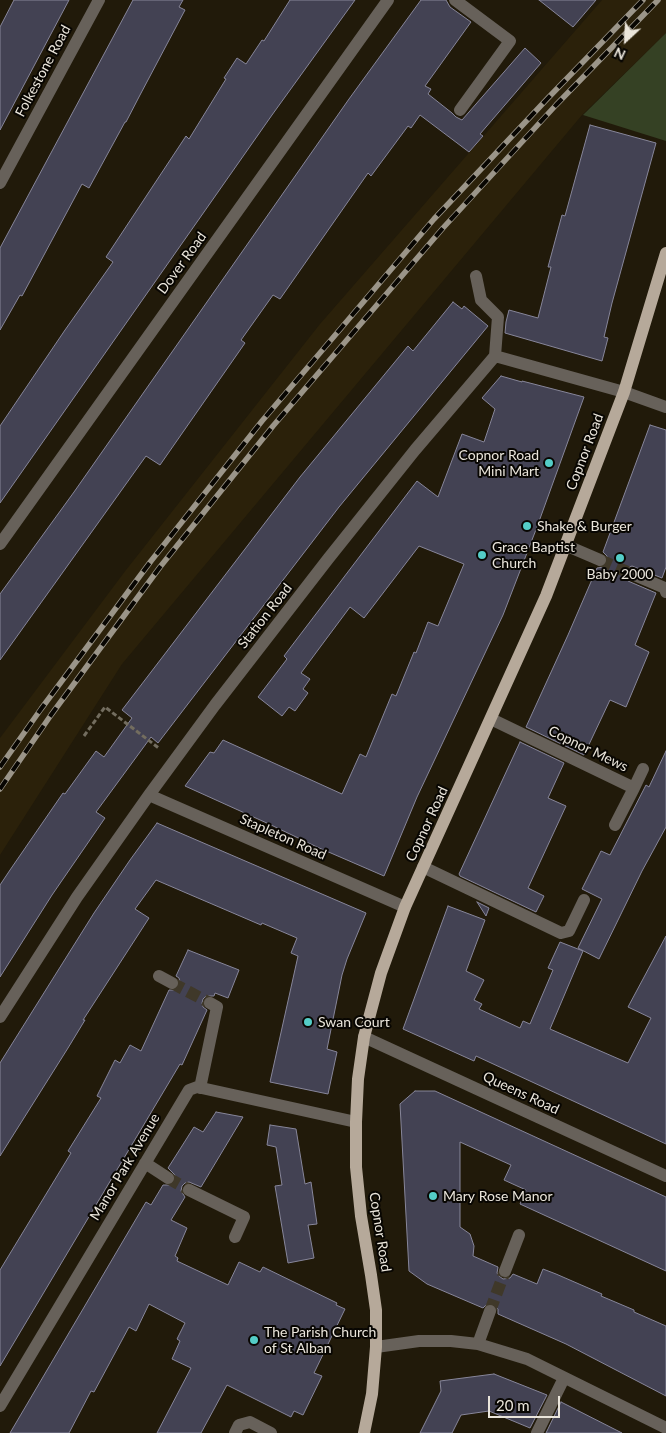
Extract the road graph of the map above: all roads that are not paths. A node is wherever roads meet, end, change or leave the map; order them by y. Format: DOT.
graph roads {
  1 [pos="99,0"];
  2 [pos="388,0"];
  3 [pos="455,0"];
  4 [pos="460,110"];
  5 [pos="0,184"];
  6 [pos="666,253"];
  7 [pos="476,276"];
  8 [pos="495,356"];
  9 [pos="624,392"];
  10 [pos="666,407"];
  11 [pos="0,544"];
  12 [pos="565,545"];
  13 [pos="600,560"];
  14 [pos="632,574"];
  15 [pos="666,592"];
  16 [pos="491,719"];
  17 [pos="643,769"];
  18 [pos="634,788"];
  19 [pos="149,795"];
  20 [pos="616,825"];
  21 [pos="423,867"];
  22 [pos="584,900"];
  23 [pos="405,907"];
  24 [pos="159,976"];
  25 [pos="172,983"];
  26 [pos="210,1003"];
  27 [pos="0,1017"];
  28 [pos="364,1036"];
  29 [pos="200,1088"];
  30 [pos="356,1122"];
  31 [pos="145,1163"];
  32 [pos="666,1176"];
  33 [pos="168,1178"];
  34 [pos="189,1190"];
  35 [pos="519,1236"];
  36 [pos="235,1237"];
  37 [pos="505,1271"];
  38 [pos="490,1311"];
  39 [pos="478,1344"];
  40 [pos="376,1346"];
  41 [pos="564,1378"];
  42 [pos="0,1406"];
  43 [pos="664,1430"];
  44 [pos="235,1433"];
  45 [pos="271,1433"];
  46 [pos="364,1433"];
  47 [pos="537,1433"];
  1 -- 5 [label="street, Folkestone Road"];
  2 -- 11 [label="street, Dover Road"];
  3 -- 4 [label="street"];
  6 -- 9 [label="main road, Copnor Road"];
  7 -- 8 [label="street"];
  8 -- 9 [label="street"];
  8 -- 19 [label="street, Station Road"];
  9 -- 10 [label="street"];
  9 -- 12 [label="main road, Copnor Road"];
  12 -- 13 [label="street"];
  12 -- 16 [label="main road, Copnor Road"];
  14 -- 15 [label="street"];
  16 -- 18 [label="street, Copnor Mews"];
  16 -- 21 [label="main road, Copnor Road"];
  17 -- 18 [label="street"];
  18 -- 20 [label="street, Copnor Mews"];
  19 -- 23 [label="street, Stapleton Road"];
  19 -- 27 [label="street, Station Road"];
  21 -- 22 [label="street"];
  21 -- 23 [label="main road, Copnor Road"];
  23 -- 28 [label="main road, Copnor Road"];
  24 -- 25 [label="street"];
  26 -- 29 [label="street"];
  28 -- 30 [label="main road, Copnor Road"];
  28 -- 32 [label="street, Queens Road"];
  29 -- 30 [label="street"];
  29 -- 31 [label="street, Manor Park Avenue"];
  30 -- 40 [label="main road, Copnor Road"];
  31 -- 33 [label="street"];
  31 -- 42 [label="street, Manor Park Avenue"];
  34 -- 36 [label="street"];
  35 -- 37 [label="street"];
  38 -- 39 [label="street"];
  39 -- 40 [label="street"];
  39 -- 41 [label="street"];
  40 -- 46 [label="main road, Copnor Road"];
  41 -- 43 [label="street"];
  41 -- 47 [label="street"];
  44 -- 45 [label="street"];
}
